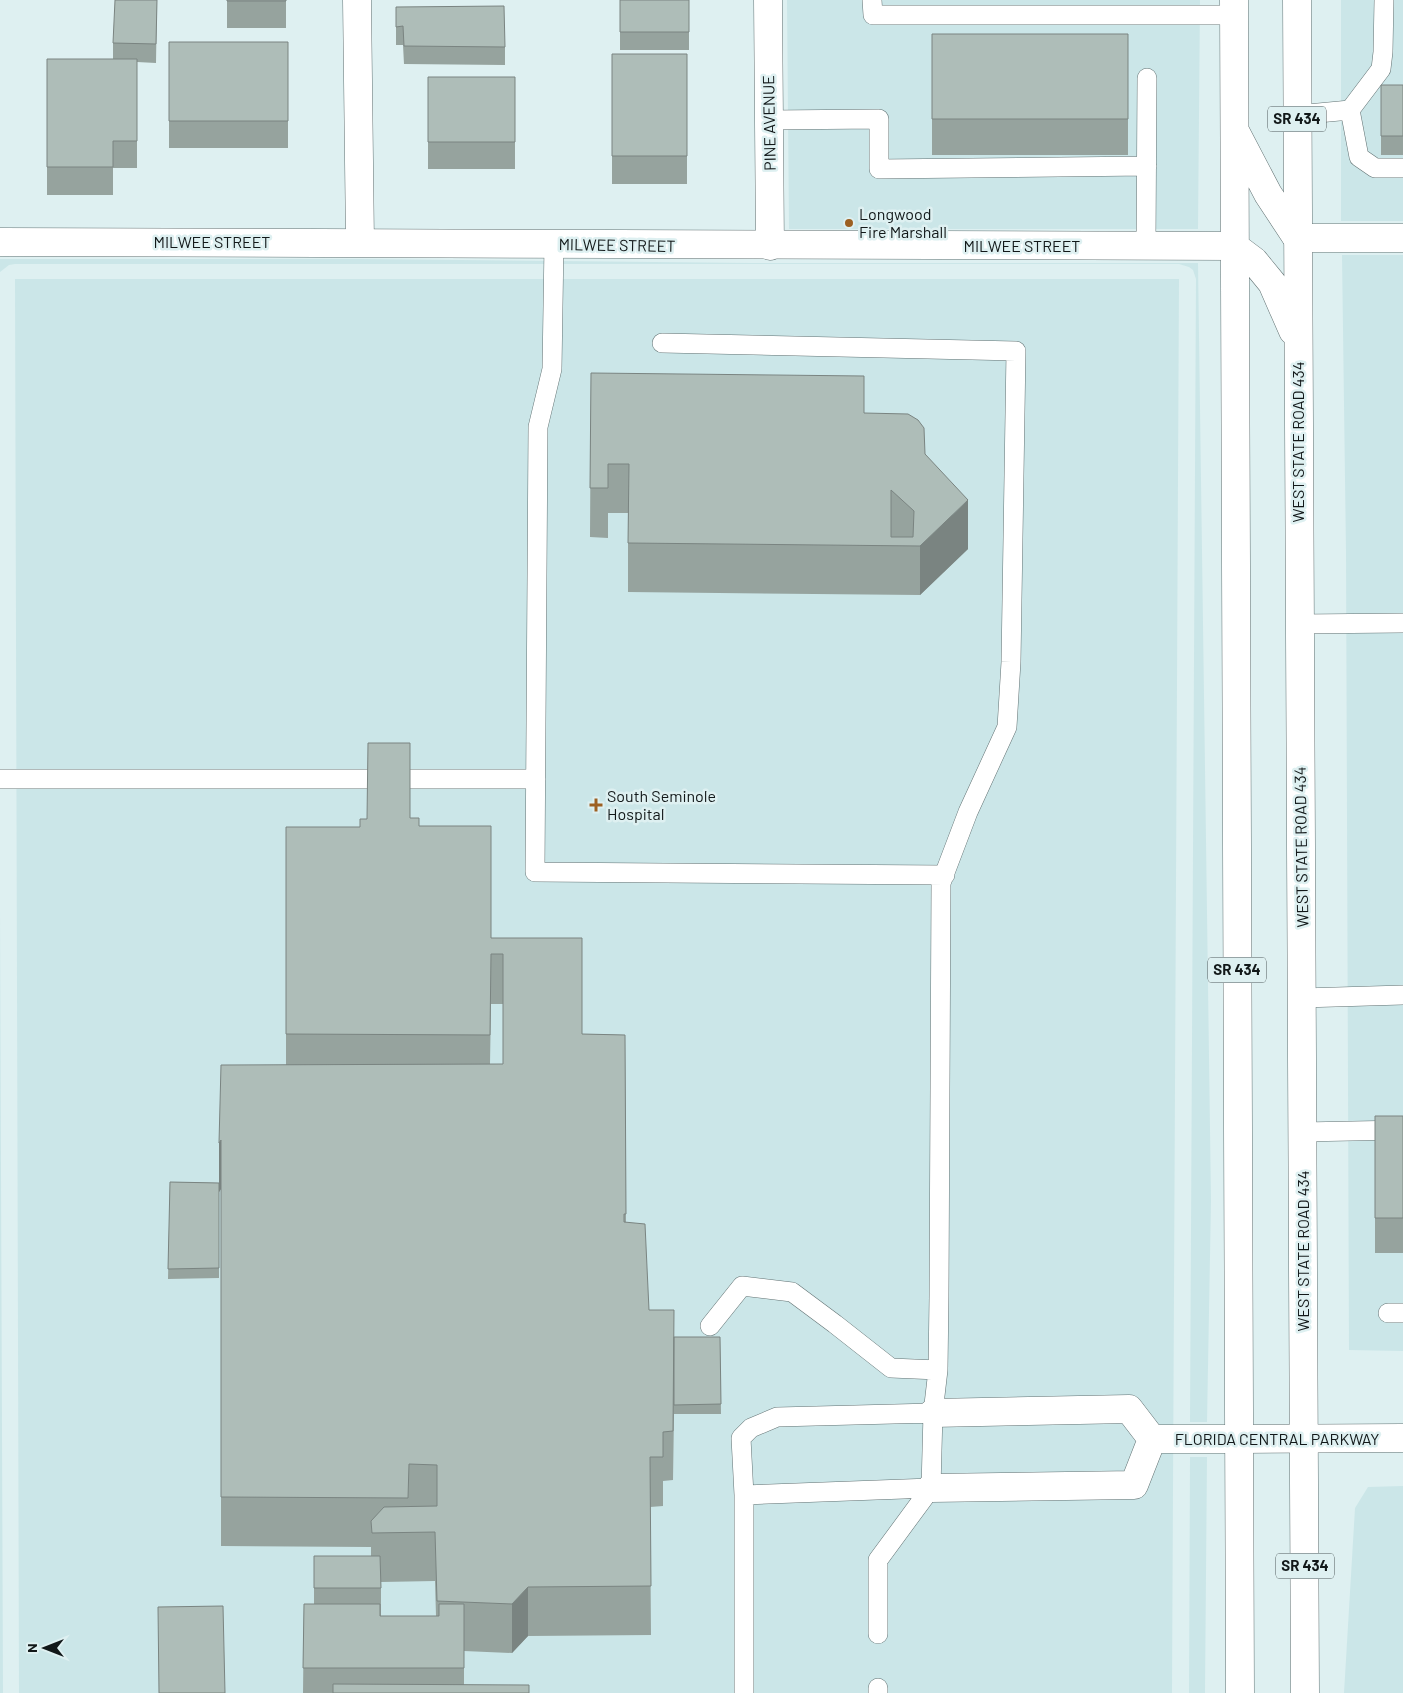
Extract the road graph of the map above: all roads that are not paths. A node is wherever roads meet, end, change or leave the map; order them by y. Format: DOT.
graph roads {
  1 [pos="357,0"];
  2 [pos="768,0"];
  3 [pos="872,0"];
  4 [pos="1297,0"];
  5 [pos="1384,0"];
  6 [pos="1062,7"];
  7 [pos="1131,7"];
  8 [pos="1234,7"];
  9 [pos="1147,78"];
  10 [pos="1350,110"];
  11 [pos="1297,115"];
  12 [pos="769,120"];
  13 [pos="1234,127"];
  14 [pos="1147,166"];
  15 [pos="1403,168"];
  16 [pos="1297,238"];
  17 [pos="1403,238"];
  18 [pos="0,242"];
  19 [pos="360,242"];
  20 [pos="554,244"];
  21 [pos="770,246"];
  22 [pos="1146,246"];
  23 [pos="1234,246"];
  24 [pos="1298,342"];
  25 [pos="662,343"];
  26 [pos="1403,623"];
  27 [pos="1299,624"];
  28 [pos="0,779"];
  29 [pos="536,779"];
  30 [pos="944,875"];
  31 [pos="1403,994"];
  32 [pos="1302,998"];
  33 [pos="1403,1130"];
  34 [pos="1302,1132"];
  35 [pos="710,1326"];
  36 [pos="938,1370"];
  37 [pos="933,1412"];
  38 [pos="1403,1438"];
  39 [pos="1152,1439"];
  40 [pos="1239,1439"];
  41 [pos="1304,1439"];
  42 [pos="931,1488"];
  43 [pos="744,1495"];
  44 [pos="878,1634"];
  45 [pos="744,1693"];
  46 [pos="1240,1693"];
  47 [pos="1305,1693"];
  1 -- 19 [label="main road"];
  2 -- 12 [label="main road, PINE AVENUE"];
  3 -- 6 [label="lane"];
  4 -- 11 [label="main road, WEST STATE ROAD 434 / SR 434"];
  5 -- 10 [label="lane"];
  6 -- 7 [label="lane"];
  7 -- 8 [label="lane"];
  8 -- 13 [label="main road, SR 434"];
  9 -- 14 [label="lane"];
  10 -- 11 [label="lane"];
  10 -- 15 [label="lane"];
  11 -- 16 [label="main road, WEST STATE ROAD 434 / SR 434"];
  12 -- 14 [label="lane"];
  12 -- 21 [label="main road, PINE AVENUE"];
  13 -- 16 [label="main road"];
  13 -- 23 [label="main road, SR 434"];
  14 -- 22 [label="lane"];
  16 -- 17 [label="main road"];
  16 -- 24 [label="main road, WEST STATE ROAD 434 / SR 434"];
  18 -- 19 [label="main road, MILWEE STREET"];
  19 -- 20 [label="main road, MILWEE STREET"];
  20 -- 21 [label="main road, MILWEE STREET"];
  20 -- 29 [label="lane"];
  21 -- 22 [label="main road, MILWEE STREET"];
  22 -- 23 [label="main road, MILWEE STREET"];
  23 -- 24 [label="main road"];
  23 -- 40 [label="main road, SR 434"];
  24 -- 27 [label="main road, WEST STATE ROAD 434 / SR 434"];
  25 -- 30 [label="lane"];
  26 -- 27 [label="lane"];
  27 -- 32 [label="main road, WEST STATE ROAD 434 / SR 434"];
  28 -- 29 [label="lane"];
  29 -- 30 [label="lane"];
  30 -- 36 [label="lane"];
  31 -- 32 [label="lane"];
  32 -- 34 [label="main road, WEST STATE ROAD 434 / SR 434"];
  33 -- 34 [label="lane"];
  34 -- 41 [label="main road, WEST STATE ROAD 434 / SR 434"];
  35 -- 36 [label="lane"];
  36 -- 37 [label="lane"];
  37 -- 39 [label="main road, FLORIDA CENTRAL PARKWAY"];
  37 -- 42 [label="lane"];
  37 -- 43 [label="lane"];
  38 -- 41 [label="main road, FLORIDA CENTRAL PARKWAY"];
  39 -- 40 [label="main road, FLORIDA CENTRAL PARKWAY"];
  39 -- 42 [label="main road, FLORIDA CENTRAL PARKWAY"];
  40 -- 41 [label="main road, FLORIDA CENTRAL PARKWAY"];
  40 -- 46 [label="main road, SR 434"];
  41 -- 47 [label="main road, WEST STATE ROAD 434 / SR 434"];
  42 -- 43 [label="lane"];
  42 -- 44 [label="lane"];
  43 -- 45 [label="lane"];
}
